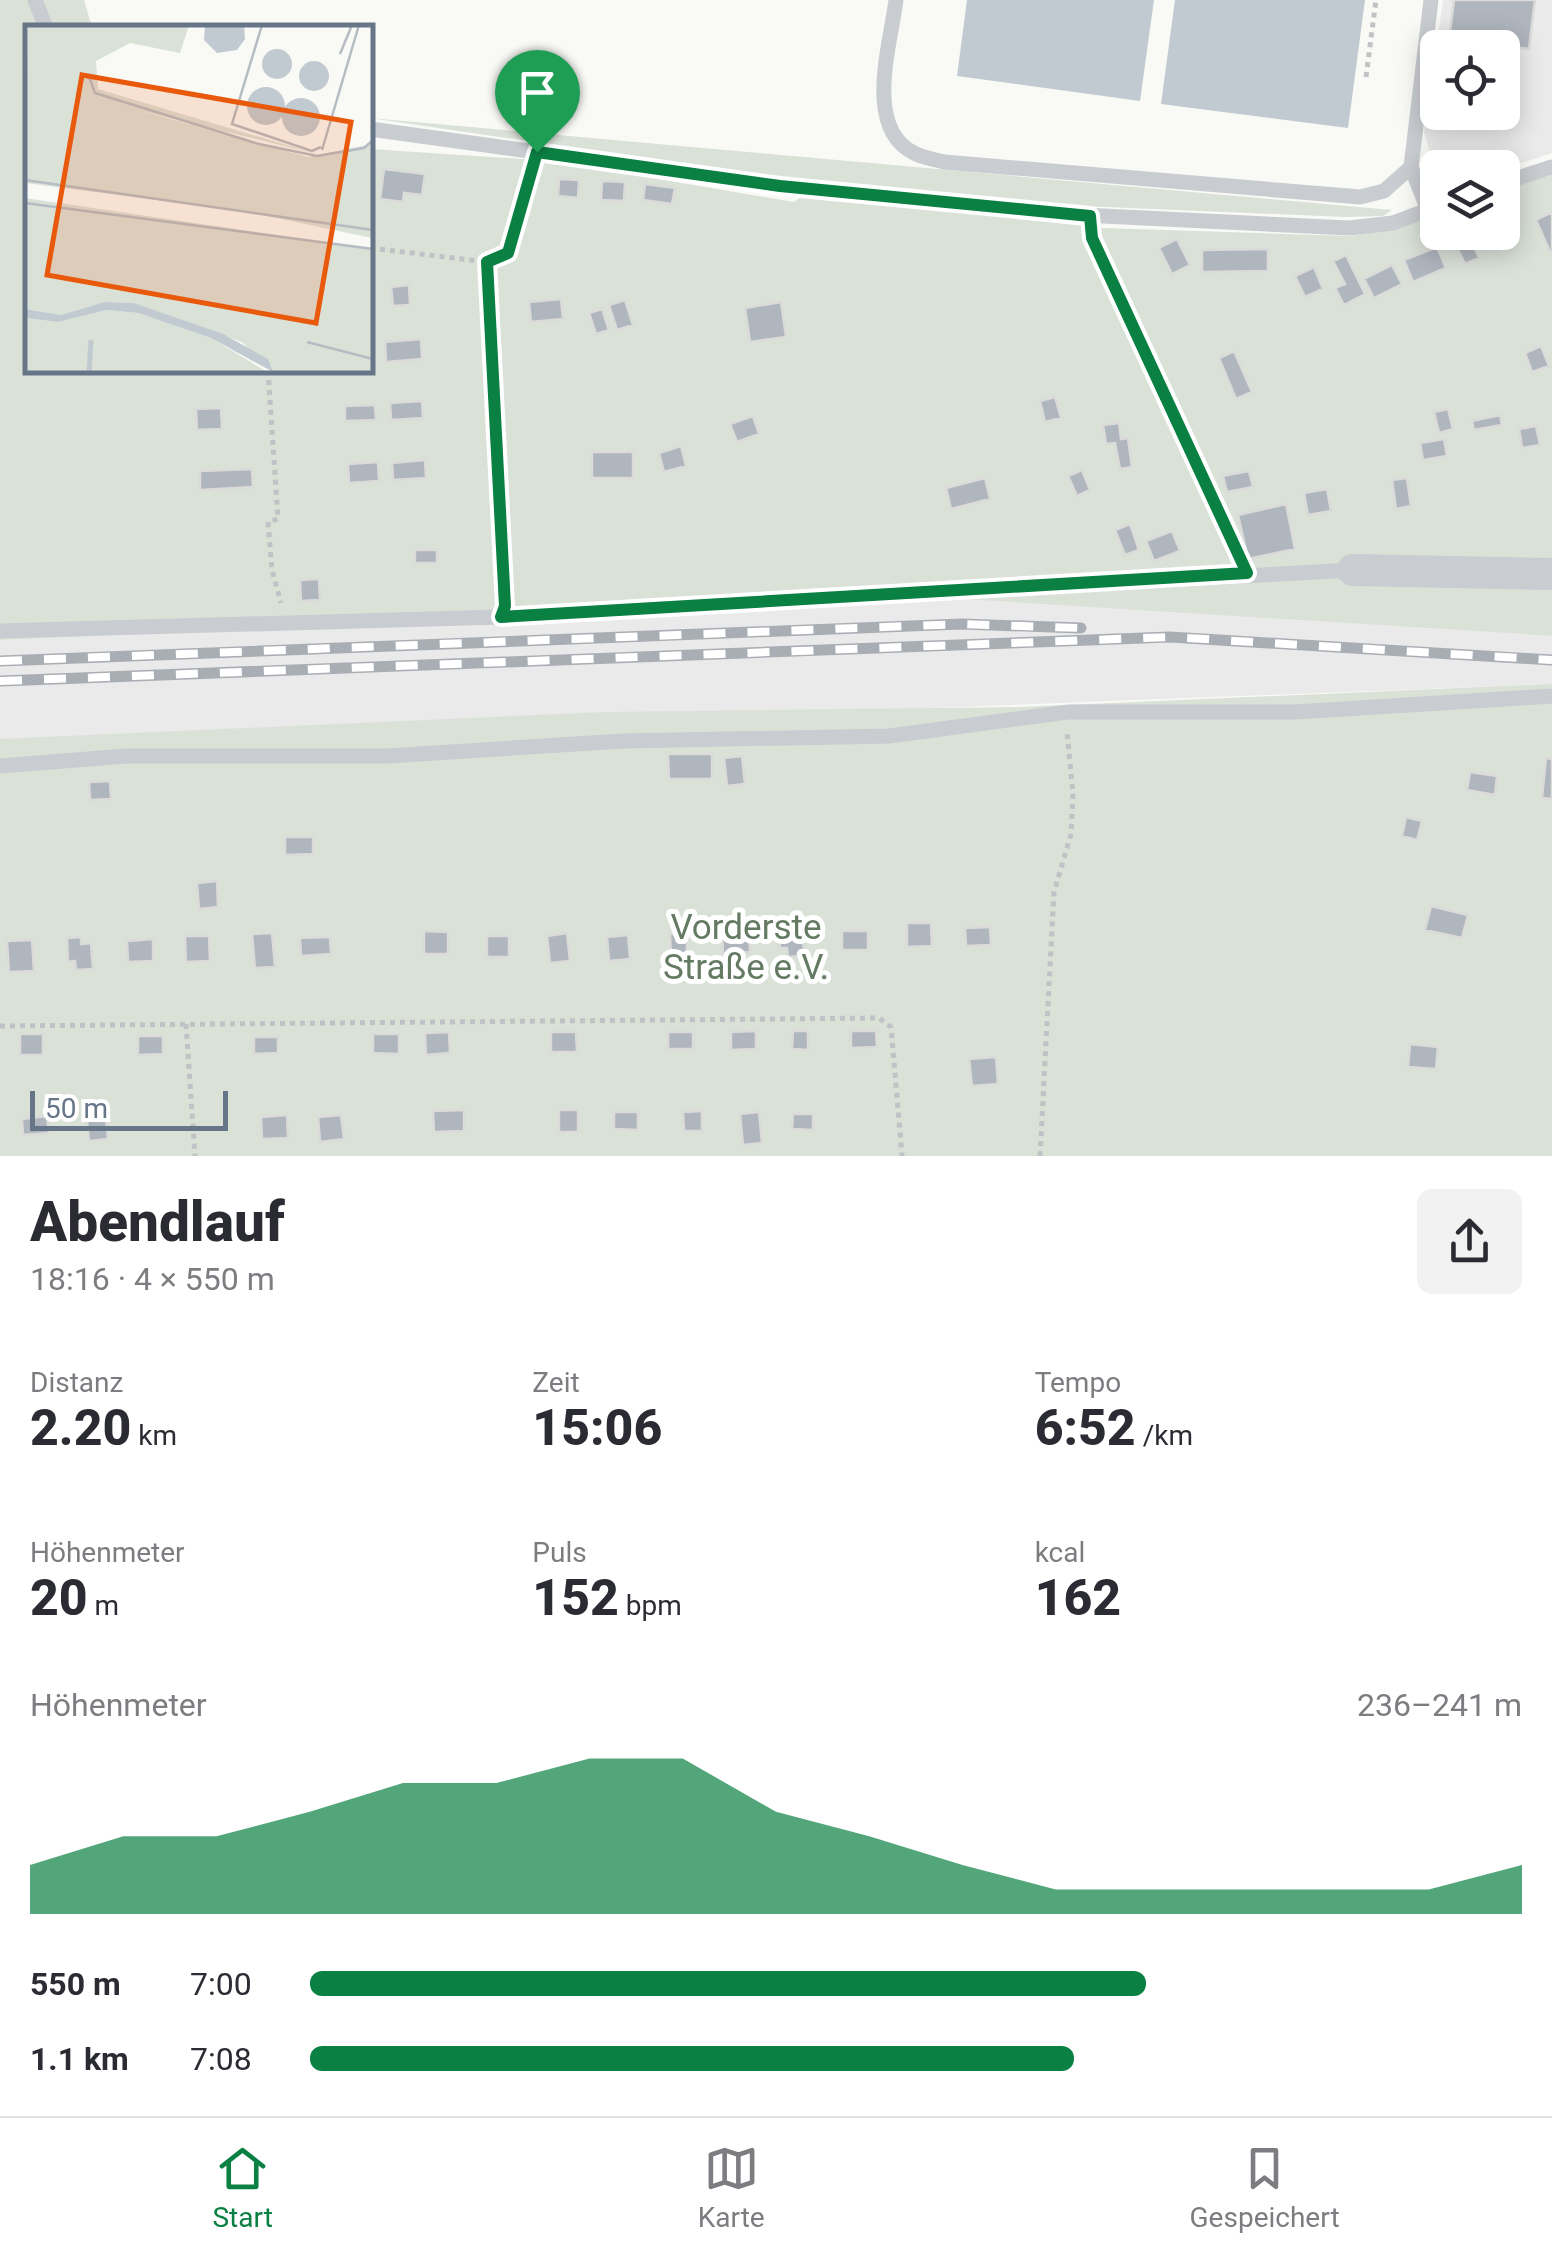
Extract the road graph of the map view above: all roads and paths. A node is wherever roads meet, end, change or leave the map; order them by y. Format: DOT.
graph roads {
  1 [pos="34,0"];
  2 [pos="896,0"];
  3 [pos="1376,0"];
  4 [pos="1431,0"];
  5 [pos="45,25"];
  6 [pos="1366,78"];
  7 [pos="372,128"];
  8 [pos="537,152"];
  9 [pos="1552,166"];
  10 [pos="1411,167"];
  11 [pos="1520,176"];
  12 [pos="1420,184"];
  13 [pos="1420,213"];
  14 [pos="1090,216"];
  15 [pos="372,248"];
  16 [pos="487,262"];
  17 [pos="268,372"];
  18 [pos="1353,570"];
  19 [pos="1247,573"];
  20 [pos="1552,574"];
  21 [pos="501,617"];
  22 [pos="286,623"];
  23 [pos="0,632"];
  24 [pos="1552,696"];
  25 [pos="1068,712"];
  26 [pos="0,766"];
  27 [pos="186,1024"];
  28 [pos="0,1026"];
  29 [pos="195,1156"];
  30 [pos="902,1156"];
  31 [pos="1040,1156"];
  1 -- 5 [label="lane"];
  2 -- 10 [label="lane"];
  3 -- 6 [label="path"];
  4 -- 10 [label="lane"];
  7 -- 8 [label="lane"];
  8 -- 14 [label="lane"];
  8 -- 16 [label="path"];
  9 -- 11 [label="lane"];
  10 -- 12 [label="lane"];
  13 -- 14 [label="lane"];
  14 -- 19 [label="path"];
  15 -- 16 [label="path"];
  16 -- 21 [label="path"];
  17 -- 22 [label="path"];
  18 -- 19 [label="lane"];
  18 -- 20 [label="street"];
  19 -- 21 [label="lane"];
  21 -- 22 [label="lane"];
  22 -- 23 [label="lane"];
  24 -- 25 [label="lane"];
  25 -- 26 [label="lane"];
  25 -- 31 [label="path"];
  27 -- 28 [label="path"];
  27 -- 29 [label="path"];
  27 -- 30 [label="path"];
}
